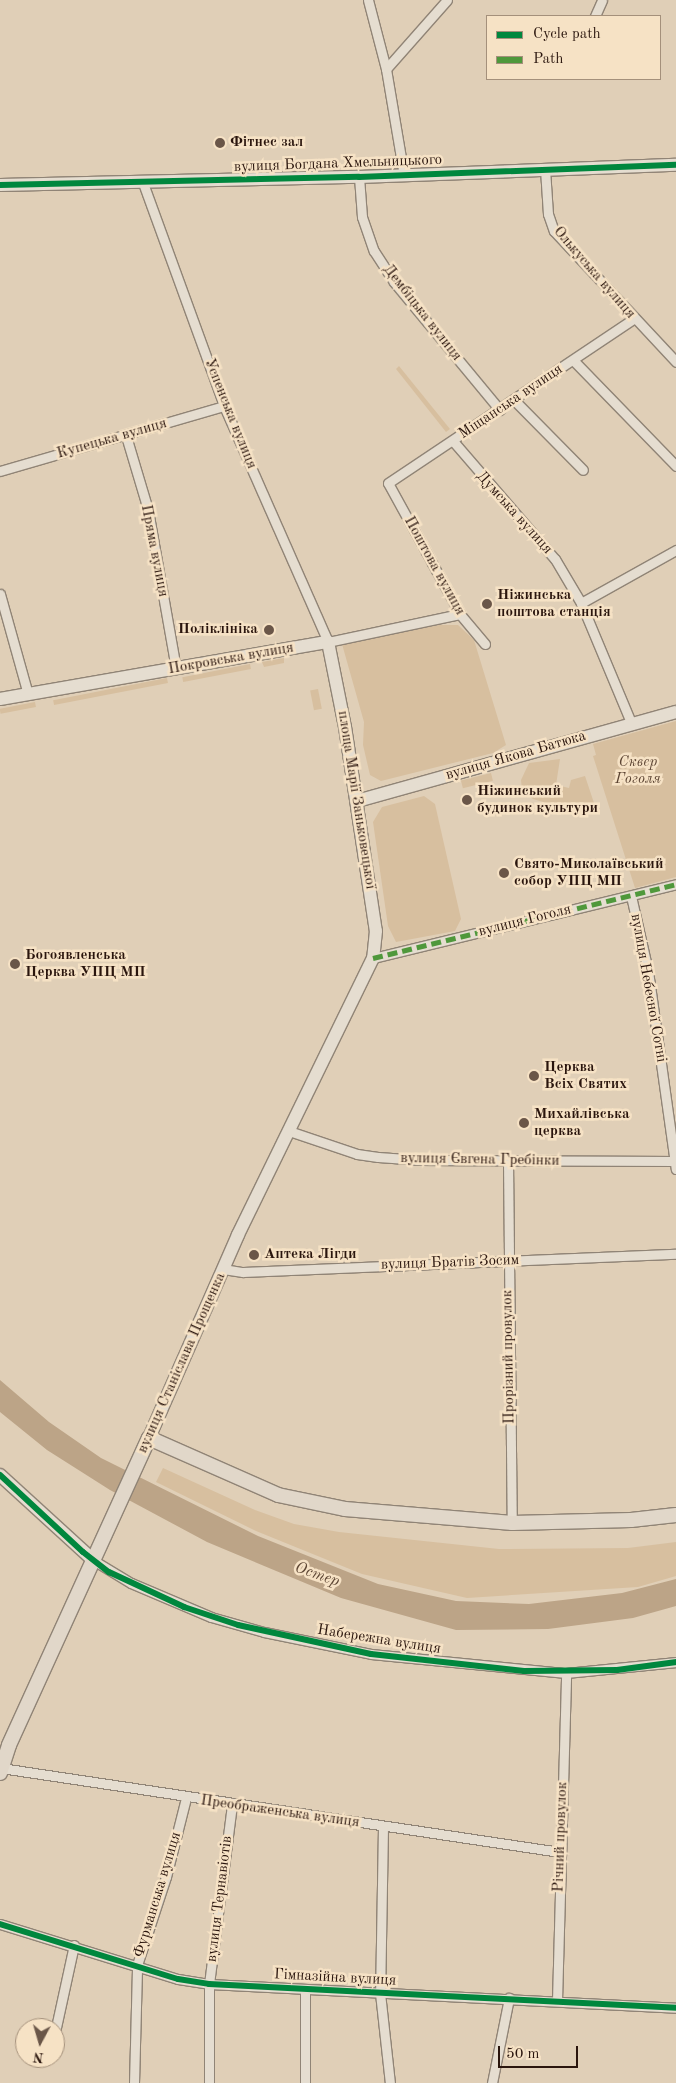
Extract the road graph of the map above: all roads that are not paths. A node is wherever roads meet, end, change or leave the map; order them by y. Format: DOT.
graph roads {
  1 [pos="368,0"];
  2 [pos="447,0"];
  3 [pos="602,0"];
  4 [pos="595,15"];
  5 [pos="386,69"];
  6 [pos="676,165"];
  7 [pos="545,169"];
  8 [pos="404,175"];
  9 [pos="359,177"];
  10 [pos="143,182"];
  11 [pos="0,185"];
  12 [pos="633,320"];
  13 [pos="573,360"];
  14 [pos="676,362"];
  15 [pos="514,400"];
  16 [pos="224,406"];
  17 [pos="500,410"];
  18 [pos="126,436"];
  19 [pos="453,441"];
  20 [pos="676,466"];
  21 [pos="583,470"];
  22 [pos="0,471"];
  23 [pos="388,483"];
  24 [pos="676,550"];
  25 [pos="0,594"];
  26 [pos="581,603"];
  27 [pos="460,614"];
  28 [pos="328,642"];
  29 [pos="485,644"];
  30 [pos="176,668"];
  31 [pos="28,694"];
  32 [pos="0,699"];
  33 [pos="676,712"];
  34 [pos="632,725"];
  35 [pos="357,801"];
  36 [pos="676,884"];
  37 [pos="631,896"];
  38 [pos="373,958"];
  39 [pos="289,1131"];
  40 [pos="508,1161"];
  41 [pos="676,1164"];
  42 [pos="676,1254"];
  43 [pos="508,1260"];
  44 [pos="224,1269"];
  45 [pos="149,1438"];
  46 [pos="0,1475"];
  47 [pos="676,1515"];
  48 [pos="512,1523"];
  49 [pos="93,1560"];
  50 [pos="676,1662"];
  51 [pos="566,1673"];
  52 [pos="0,1771"];
  53 [pos="186,1798"];
  54 [pos="232,1805"];
  55 [pos="383,1827"];
  56 [pos="560,1852"];
  57 [pos="0,1924"];
  58 [pos="74,1945"];
  59 [pos="137,1964"];
  60 [pos="209,1984"];
  61 [pos="305,1989"];
  62 [pos="380,1993"];
  63 [pos="509,1998"];
  64 [pos="557,2001"];
  65 [pos="676,2008"];
  66 [pos="58,2018"];
  67 [pos="134,2083"];
  68 [pos="209,2083"];
  69 [pos="305,2083"];
  70 [pos="390,2083"];
  71 [pos="492,2083"];
  1 -- 5 [label="street"];
  2 -- 5 [label="street"];
  3 -- 4 [label="street"];
  5 -- 8 [label="street"];
  6 -- 7 [label="main road, вулиця Богдана Хмельницького"];
  7 -- 8 [label="main road, вулиця Богдана Хмельницького"];
  7 -- 12 [label="street, Олькуська вулиця"];
  8 -- 9 [label="main road, вулиця Богдана Хмельницького"];
  9 -- 10 [label="main road, вулиця Богдана Хмельницького"];
  9 -- 17 [label="street, Дембіцька вулиця"];
  10 -- 11 [label="main road, вулиця Богдана Хмельницького"];
  10 -- 16 [label="street, Успенська вулиця"];
  12 -- 13 [label="street, Міщанська вулиця"];
  12 -- 14 [label="street, Олькуська вулиця"];
  13 -- 15 [label="street, Міщанська вулиця"];
  13 -- 20 [label="street"];
  15 -- 17 [label="street, Міщанська вулиця"];
  15 -- 21 [label="street"];
  16 -- 18 [label="street, Купецька вулиця"];
  16 -- 28 [label="street, Успенська вулиця"];
  17 -- 19 [label="street, Міщанська вулиця"];
  18 -- 22 [label="street, Купецька вулиця"];
  18 -- 30 [label="street, Пряма вулиця"];
  19 -- 23 [label="street, Міщанська вулиця"];
  19 -- 26 [label="street, Думська вулиця"];
  23 -- 27 [label="street, Поштова вулиця"];
  24 -- 26 [label="street"];
  25 -- 31 [label="street"];
  26 -- 34 [label="street, Думська вулиця"];
  27 -- 28 [label="street, Покровська вулиця"];
  27 -- 29 [label="street, Поштова вулиця"];
  28 -- 30 [label="main road, Покровська вулиця"];
  28 -- 35 [label="main road, площа Марії Заньковецької"];
  30 -- 31 [label="main road, Покровська вулиця"];
  31 -- 32 [label="main road, Покровська вулиця"];
  33 -- 34 [label="main road, вулиця Якова Батюка"];
  34 -- 35 [label="main road, вулиця Якова Батюка"];
  35 -- 38 [label="main road, площа Марії Заньковецької"];
  36 -- 37 [label="street, вулиця Гоголя"];
  37 -- 38 [label="street, вулиця Гоголя"];
  37 -- 41 [label="street, вулиця Небесної Сотні"];
  38 -- 39 [label="main road, вулиця Станіслава Прощенка"];
  39 -- 40 [label="street, вулиця Євгена Гребінки"];
  39 -- 44 [label="main road, вулиця Станіслава Прощенка"];
  40 -- 41 [label="street, вулиця Євгена Гребінки"];
  40 -- 43 [label="street, Прорізний провулок"];
  42 -- 43 [label="street, вулиця Братів Зосим"];
  43 -- 44 [label="street, вулиця Братів Зосим"];
  43 -- 48 [label="street, Прорізний провулок"];
  44 -- 45 [label="main road, вулиця Станіслава Прощенка"];
  45 -- 48 [label="main road"];
  45 -- 49 [label="main road, вулиця Станіслава Прощенка"];
  46 -- 49 [label="main road"];
  47 -- 48 [label="main road"];
  49 -- 51 [label="street, Набережна вулиця"];
  49 -- 52 [label="main road, вулиця Станіслава Прощенка"];
  50 -- 51 [label="street, Набережна вулиця"];
  51 -- 56 [label="street, Річний провулок"];
  52 -- 53 [label="street, Преображенська вулиця"];
  53 -- 54 [label="street, Преображенська вулиця"];
  53 -- 59 [label="street, Фурманська вулиця"];
  54 -- 55 [label="street, Преображенська вулиця"];
  54 -- 60 [label="street, вулиця Тернавіотів"];
  55 -- 56 [label="street, Преображенська вулиця"];
  55 -- 62 [label="street"];
  56 -- 64 [label="street, Річний провулок"];
  57 -- 58 [label="street, Гімназійна вулиця"];
  58 -- 59 [label="street, Гімназійна вулиця"];
  58 -- 66 [label="street"];
  59 -- 60 [label="street, Гімназійна вулиця"];
  59 -- 67 [label="street, Фурманська вулиця"];
  60 -- 61 [label="street, Гімназійна вулиця"];
  60 -- 68 [label="street, вулиця Тернавіотів"];
  61 -- 62 [label="street, Гімназійна вулиця"];
  61 -- 69 [label="street"];
  62 -- 63 [label="street, Гімназійна вулиця"];
  62 -- 70 [label="street"];
  63 -- 64 [label="street, Гімназійна вулиця"];
  63 -- 71 [label="street"];
  64 -- 65 [label="street, Гімназійна вулиця"];
}
